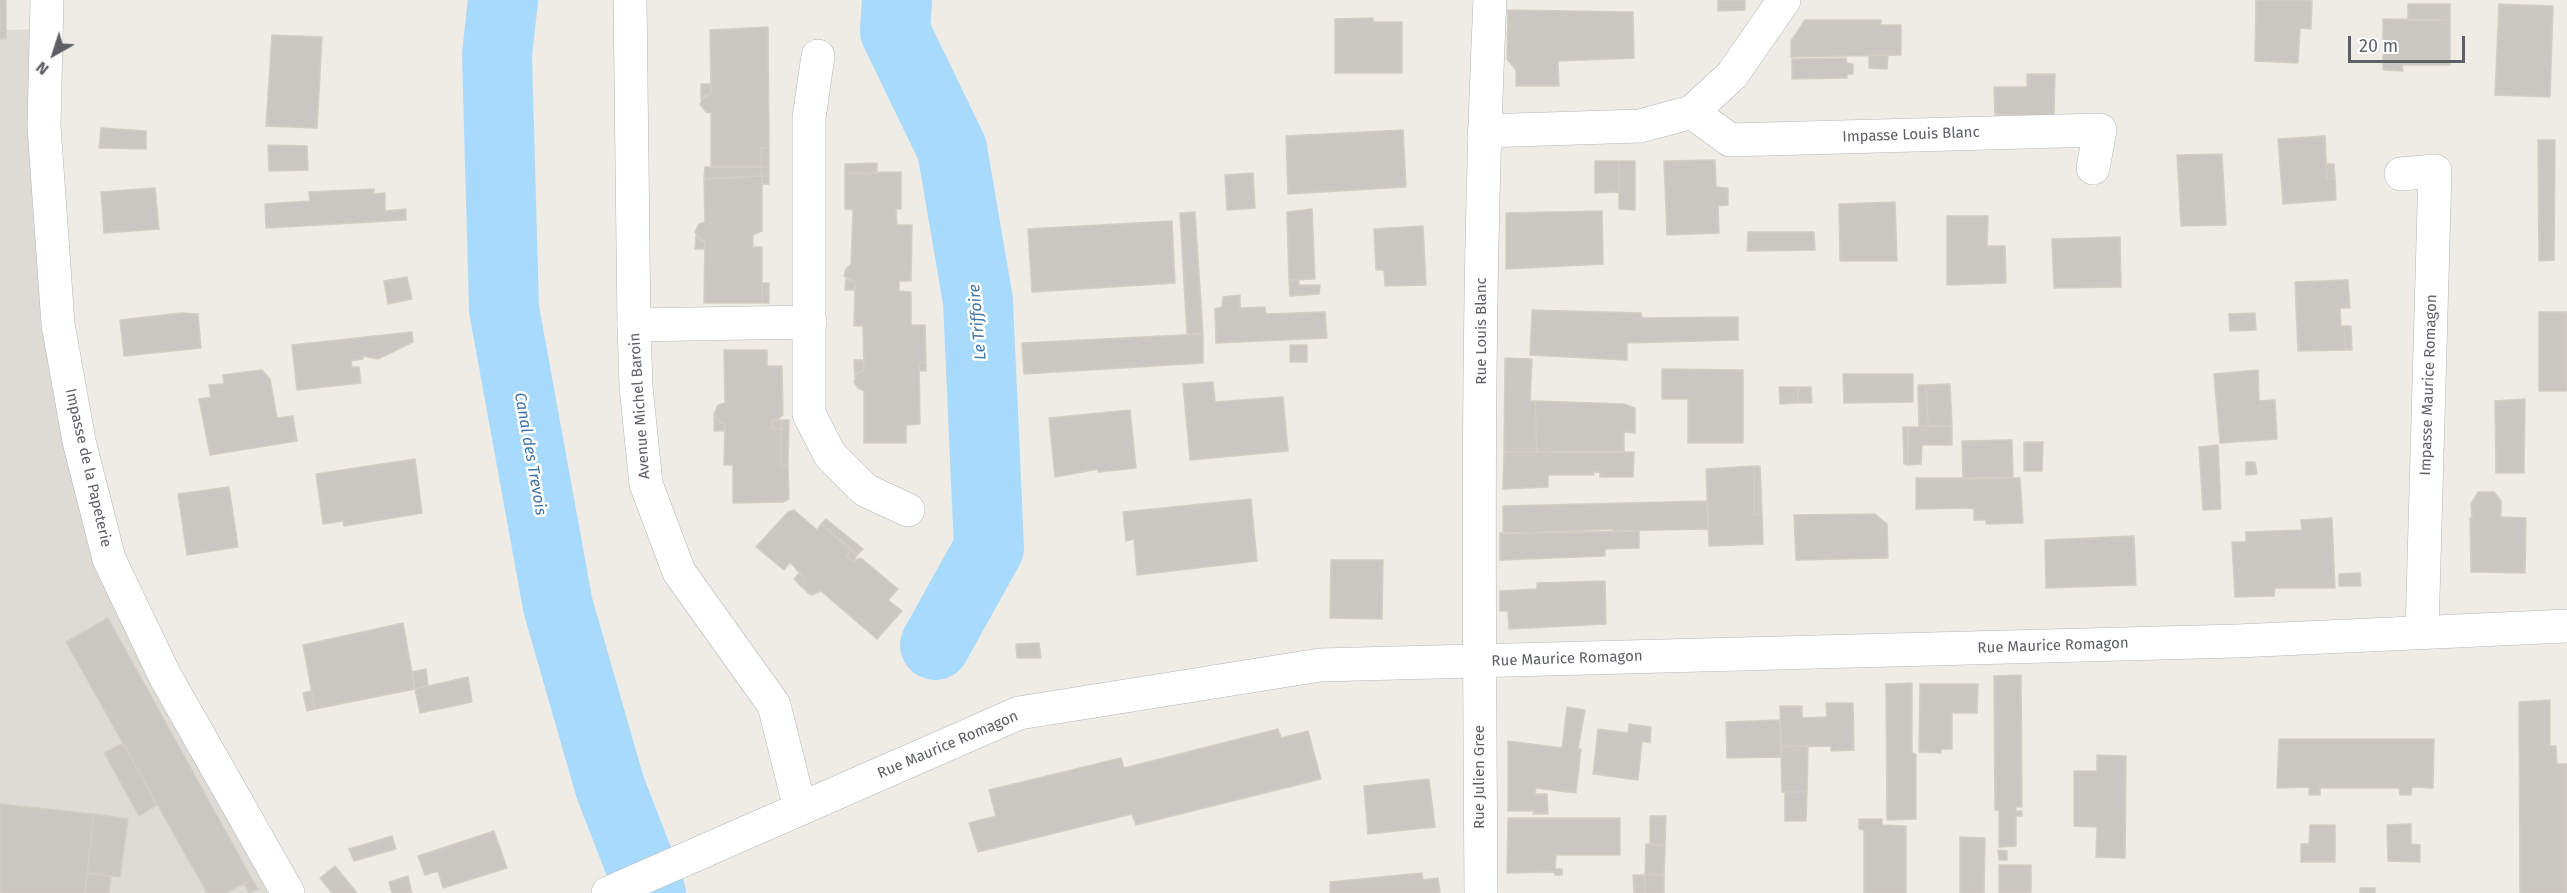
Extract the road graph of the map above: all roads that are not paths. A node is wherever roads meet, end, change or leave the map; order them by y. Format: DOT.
graph roads {
  1 [pos="47,0"];
  2 [pos="630,0"];
  3 [pos="1490,0"];
  4 [pos="1784,0"];
  5 [pos="818,56"];
  6 [pos="1692,112"];
  7 [pos="1484,131"];
  8 [pos="2093,168"];
  9 [pos="2401,174"];
  10 [pos="810,322"];
  11 [pos="634,324"];
  12 [pos="908,510"];
  13 [pos="2567,626"];
  14 [pos="2422,632"];
  15 [pos="1479,662"];
  16 [pos="800,809"];
  17 [pos="288,893"];
  18 [pos="608,893"];
  19 [pos="1481,893"];
  1 -- 17 [label="street, Impasse de la Papeterie"];
  2 -- 11 [label="street, Avenue Michel Baroin"];
  3 -- 7 [label="street, Rue Louis Blanc"];
  4 -- 6 [label="street"];
  5 -- 10 [label="street"];
  6 -- 7 [label="street"];
  6 -- 8 [label="street, Impasse Louis Blanc"];
  7 -- 15 [label="street, Rue Louis Blanc"];
  9 -- 14 [label="street, Impasse Maurice Romagon"];
  10 -- 11 [label="street"];
  10 -- 12 [label="street"];
  11 -- 16 [label="street, Avenue Michel Baroin"];
  13 -- 14 [label="street, Rue Maurice Romagon"];
  14 -- 15 [label="street, Rue Maurice Romagon"];
  15 -- 16 [label="street, Rue Maurice Romagon"];
  15 -- 19 [label="street, Rue Julien Gree"];
  16 -- 18 [label="street, Rue Maurice Romagon"];
}
